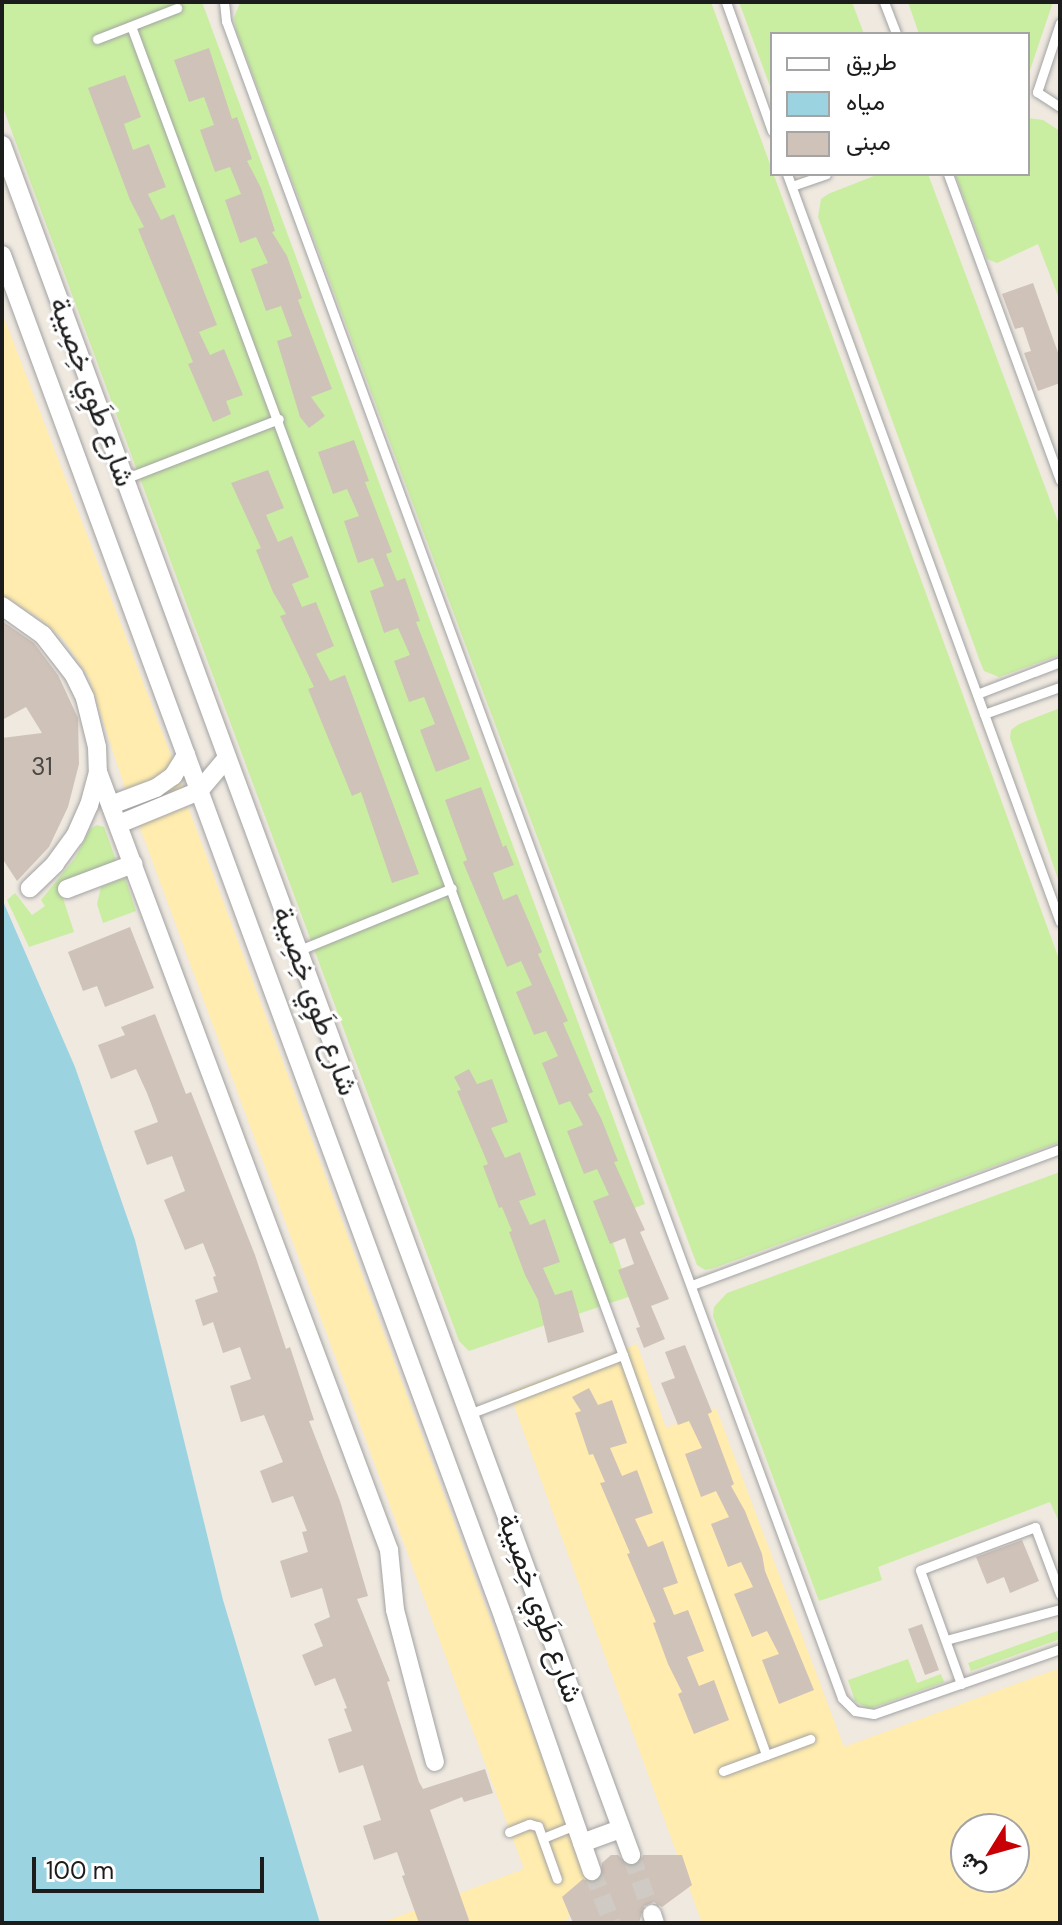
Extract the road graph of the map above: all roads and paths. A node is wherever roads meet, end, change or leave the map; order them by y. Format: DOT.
graph roads {
  1 [pos="224,2"];
  2 [pos="726,2"];
  3 [pos="884,2"];
  4 [pos="177,8"];
  5 [pos="1060,23"];
  6 [pos="131,26"];
  7 [pos="895,32"];
  8 [pos="97,39"];
  9 [pos="1032,94"];
  10 [pos="1060,107"];
  11 [pos="770,125"];
  12 [pos="2,145"];
  13 [pos="788,176"];
  14 [pos="820,176"];
  15 [pos="949,176"];
  16 [pos="792,186"];
  17 [pos="2,255"];
  18 [pos="279,419"];
  19 [pos="124,479"];
  20 [pos="1060,480"];
  21 [pos="2,606"];
  22 [pos="1060,662"];
  23 [pos="1060,687"];
  24 [pos="977,694"];
  25 [pos="984,714"];
  26 [pos="186,755"];
  27 [pos="226,759"];
  28 [pos="98,772"];
  29 [pos="199,791"];
  30 [pos="111,805"];
  31 [pos="119,824"];
  32 [pos="133,864"];
  33 [pos="30,888"];
  34 [pos="452,888"];
  35 [pos="67,889"];
  36 [pos="1060,922"];
  37 [pos="297,951"];
  38 [pos="1060,1149"];
  39 [pos="692,1285"];
  40 [pos="623,1355"];
  41 [pos="469,1414"];
  42 [pos="1060,1594"];
  43 [pos="1060,1609"];
  44 [pos="946,1640"];
  45 [pos="1060,1649"];
  46 [pos="961,1684"];
  47 [pos="810,1739"];
  48 [pos="766,1755"];
  49 [pos="435,1762"];
  50 [pos="723,1771"];
  51 [pos="620,1829"];
  52 [pos="509,1832"];
  53 [pos="579,1834"];
  54 [pos="543,1838"];
  55 [pos="631,1855"];
  56 [pos="592,1871"];
  57 [pos="557,1879"];
  1 -- 39 [label="lane"];
  2 -- 11 [label="lane"];
  3 -- 7 [label="lane"];
  4 -- 6 [label="lane"];
  5 -- 9 [label="lane"];
  6 -- 8 [label="lane"];
  6 -- 18 [label="lane"];
  9 -- 10 [label="lane"];
  12 -- 19 [label="street, شارع طَوِي خِصِيبة"];
  13 -- 16 [label="lane"];
  14 -- 16 [label="lane"];
  15 -- 20 [label="lane"];
  16 -- 24 [label="lane"];
  17 -- 26 [label="street, شارع طَوِي خِصِيبة"];
  18 -- 19 [label="lane"];
  18 -- 34 [label="lane"];
  19 -- 27 [label="street, شارع طَوِي خِصِيبة"];
  21 -- 28 [label="street"];
  22 -- 24 [label="lane"];
  23 -- 25 [label="lane"];
  24 -- 25 [label="lane"];
  25 -- 36 [label="lane"];
  26 -- 29 [label="street, شارع طَوِي خِصِيبة"];
  26 -- 30 [label="street"];
  27 -- 29 [label="street"];
  27 -- 37 [label="street, شارع طَوِي خِصِيبة"];
  28 -- 30 [label="street"];
  28 -- 33 [label="street"];
  29 -- 31 [label="street"];
  29 -- 53 [label="street, شارع طَوِي خِصِيبة"];
  30 -- 31 [label="street"];
  31 -- 32 [label="street"];
  32 -- 35 [label="street"];
  32 -- 49 [label="street"];
  34 -- 37 [label="lane"];
  34 -- 40 [label="lane"];
  37 -- 41 [label="street, شارع طَوِي خِصِيبة"];
  38 -- 39 [label="lane"];
  39 -- 46 [label="lane"];
  40 -- 41 [label="lane"];
  40 -- 48 [label="lane"];
  41 -- 51 [label="street, شارع طَوِي خِصِيبة"];
  42 -- 44 [label="lane"];
  43 -- 44 [label="lane"];
  44 -- 46 [label="lane"];
  45 -- 46 [label="lane"];
  47 -- 48 [label="lane"];
  48 -- 50 [label="lane"];
  51 -- 53 [label="street"];
  51 -- 55 [label="street, شارع طَوِي خِصِيبة"];
  52 -- 54 [label="lane"];
  53 -- 54 [label="lane"];
  53 -- 56 [label="street, شارع طَوِي خِصِيبة"];
  54 -- 57 [label="lane"];
}
